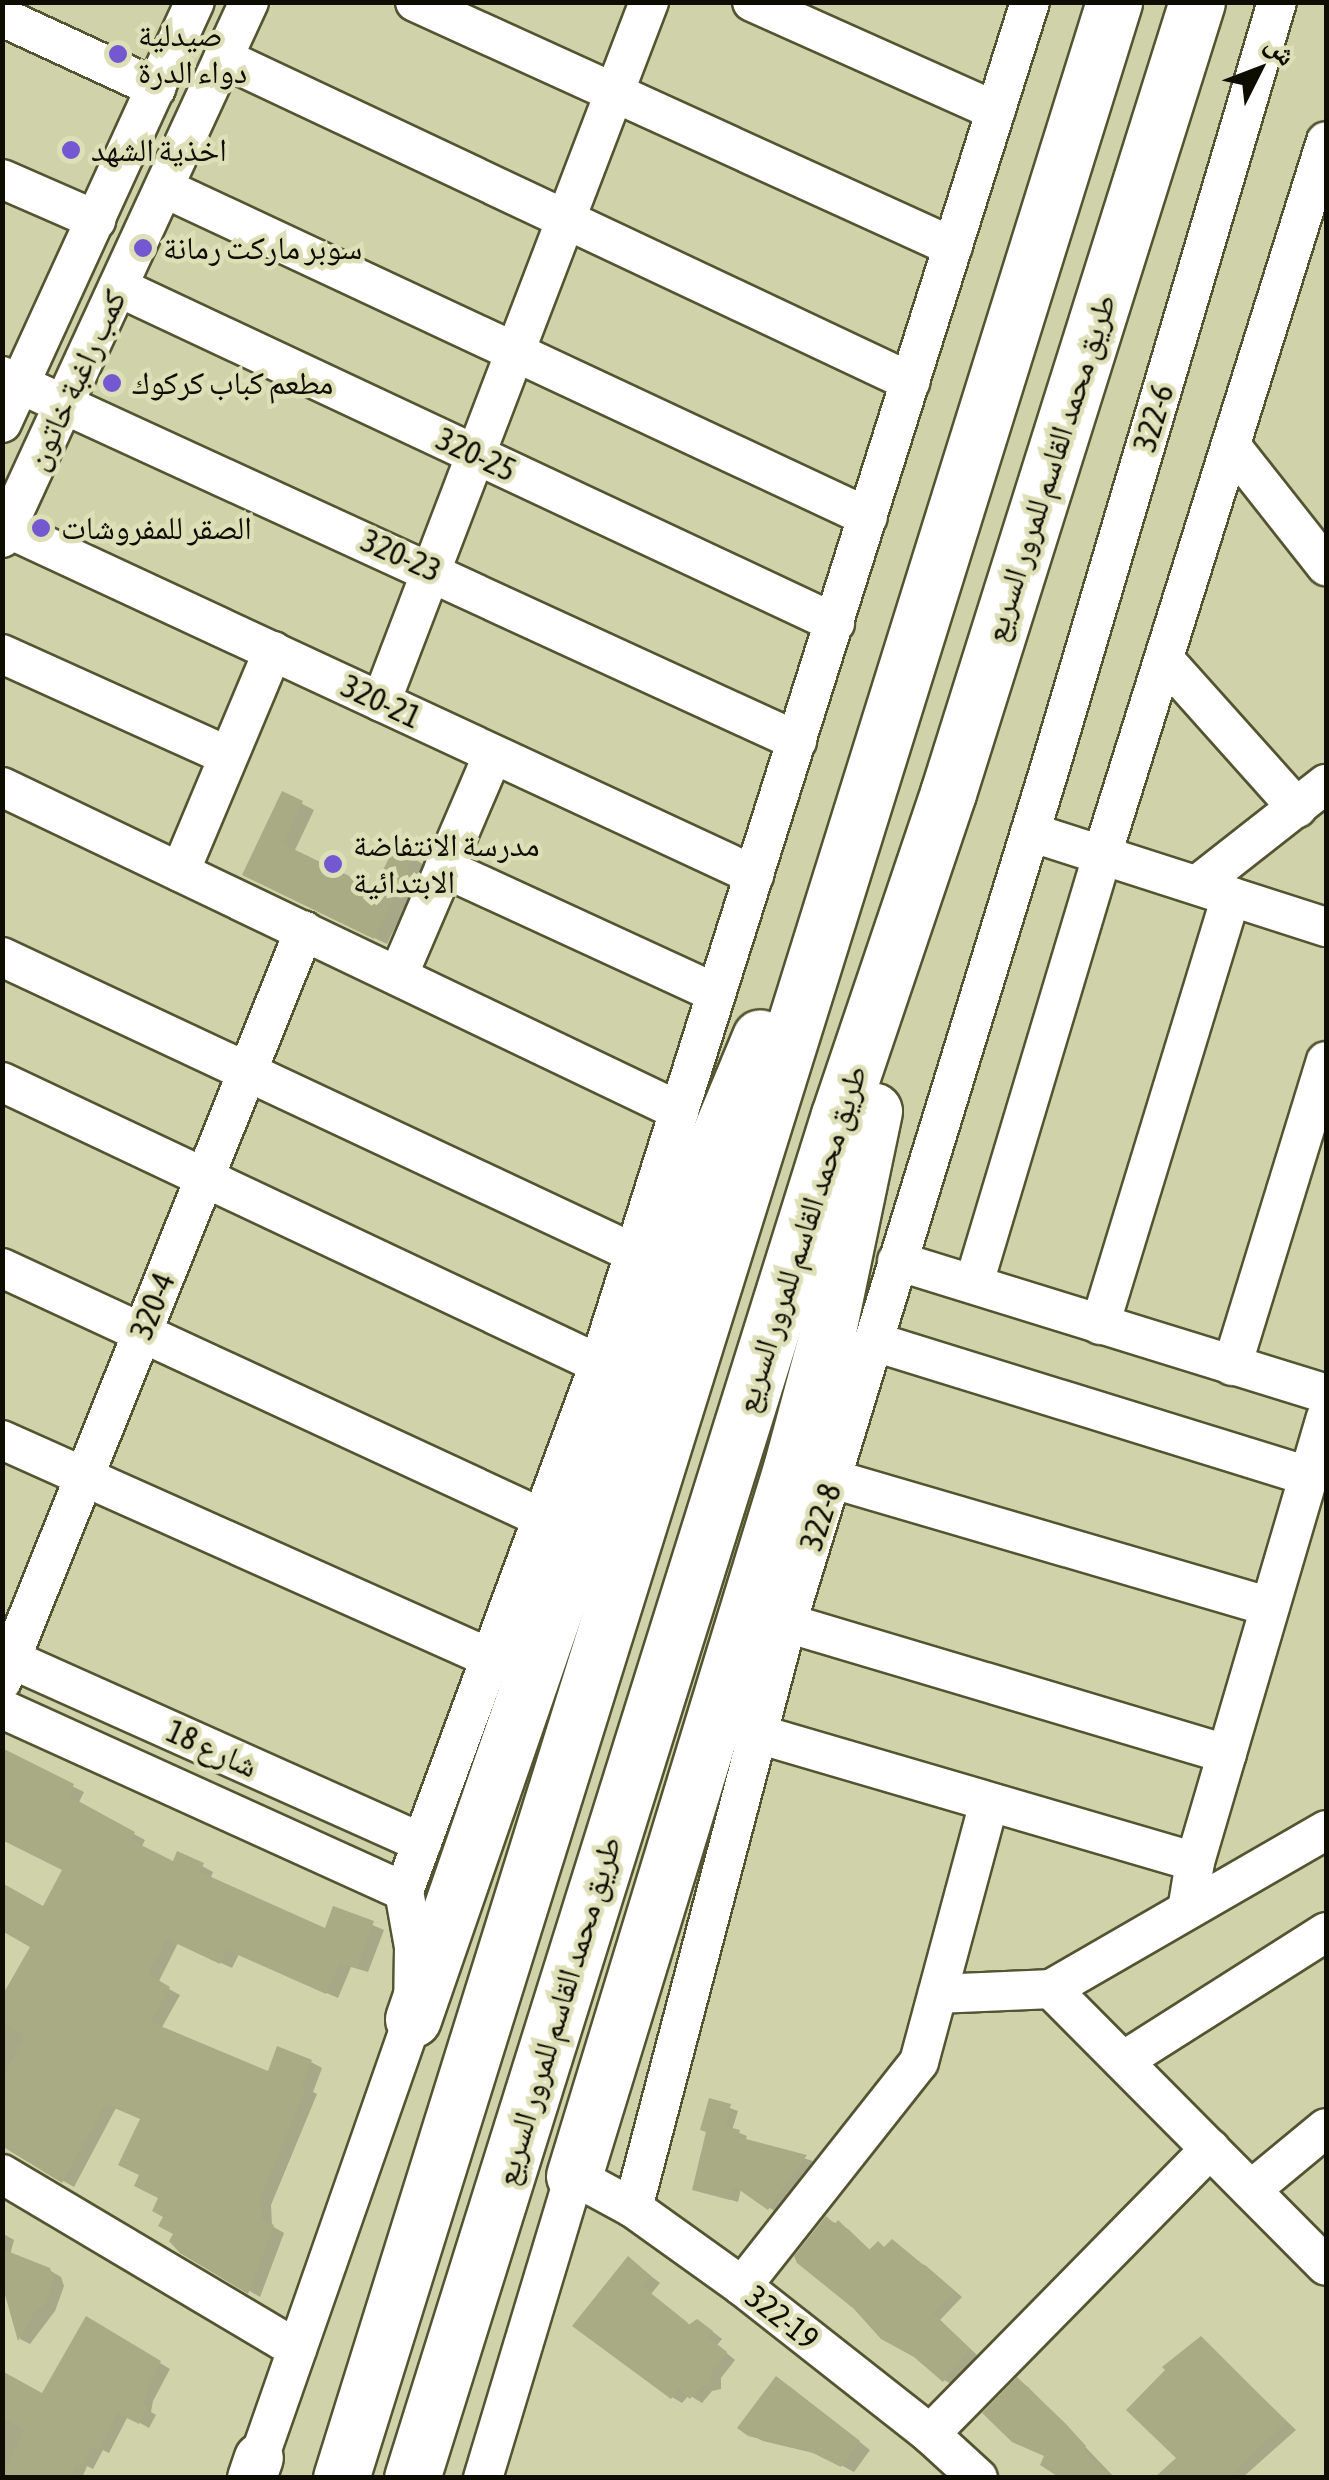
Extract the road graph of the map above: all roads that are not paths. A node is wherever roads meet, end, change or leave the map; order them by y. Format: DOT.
graph roads {
  1 [pos="195,2"];
  2 [pos="249,2"];
  3 [pos="415,2"];
  4 [pos="648,2"];
  5 [pos="752,2"];
  6 [pos="1030,2"];
  7 [pos="1114,2"];
  8 [pos="1197,2"];
  9 [pos="1277,2"];
  10 [pos="2,17"];
  11 [pos="223,58"];
  12 [pos="156,88"];
  13 [pos="614,92"];
  14 [pos="996,111"];
  15 [pos="1326,141"];
  16 [pos="2,179"];
  17 [pos="164,188"];
  18 [pos="1303,210"];
  19 [pos="566,219"];
  20 [pos="96,220"];
  21 [pos="1326,240"];
  22 [pos="953,246"];
  23 [pos="118,287"];
  24 [pos="515,352"];
  25 [pos="11,380"];
  26 [pos="911,382"];
  27 [pos="64,404"];
  28 [pos="2,423"];
  29 [pos="1232,447"];
  30 [pos="476,455"];
  31 [pos="868,517"];
  32 [pos="5,533"];
  33 [pos="1326,566"];
  34 [pos="432,570"];
  35 [pos="834,622"];
  36 [pos="273,652"];
  37 [pos="2,654"];
  38 [pos="1164,659"];
  39 [pos="381,702"];
  40 [pos="797,741"];
  41 [pos="884,744"];
  42 [pos="493,754"];
  43 [pos="228,756"];
  44 [pos="1326,784"];
  45 [pos="2,787"];
  46 [pos="948,793"];
  47 [pos="1296,808"];
  48 [pos="1030,832"];
  49 [pos="1102,855"];
  50 [pos="444,868"];
  51 [pos="180,872"];
  52 [pos="754,875"];
  53 [pos="1214,891"];
  54 [pos="1326,927"];
  55 [pos="304,931"];
  56 [pos="2,957"];
  57 [pos="398,976"];
  58 [pos="716,993"];
  59 [pos="1326,1061"];
  60 [pos="247,1072"];
  61 [pos="2,1082"];
  62 [pos="679,1111"];
  63 [pos="205,1178"];
  64 [pos="634,1253"];
  65 [pos="897,1260"];
  66 [pos="2,1268"];
  67 [pos="974,1283"];
  68 [pos="1100,1325"];
  69 [pos="142,1333"];
  70 [pos="875,1342"];
  71 [pos="599,1364"];
  72 [pos="1232,1366"];
  73 [pos="1326,1394"];
  74 [pos="1326,1418"];
  75 [pos="2,1440"];
  76 [pos="85,1476"];
  77 [pos="1309,1476"];
  78 [pos="834,1479"];
  79 [pos="542,1518"];
  80 [pos="1270,1607"];
  81 [pos="788,1623"];
  82 [pos="490,1658"];
  83 [pos="5,1665"];
  84 [pos="2,1709"];
  85 [pos="758,1734"];
  86 [pos="1227,1754"];
  87 [pos="989,1802"];
  88 [pos="1326,1830"];
  89 [pos="422,1843"];
  90 [pos="1195,1862"];
  91 [pos="404,1891"];
  92 [pos="1187,1910"];
  93 [pos="1326,1932"];
  94 [pos="1052,1989"];
  95 [pos="938,1994"];
  96 [pos="413,2018"];
  97 [pos="1123,2062"];
  98 [pos="1326,2128"];
  99 [pos="1210,2149"];
  100 [pos="2,2174"];
  101 [pos="574,2176"];
  102 [pos="1251,2190"];
  103 [pos="633,2208"];
  104 [pos="1326,2266"];
  105 [pos="742,2286"];
  106 [pos="297,2349"];
  107 [pos="930,2434"];
  108 [pos="256,2471"];
  109 [pos="341,2478"];
  110 [pos="412,2478"];
  111 [pos="484,2478"];
  112 [pos="978,2478"];
  1 -- 12 [label="street, كمب راغبة خاتون"];
  2 -- 11 [label="street, كمب راغبة خاتون"];
  3 -- 13 [label="street"];
  4 -- 13 [label="street"];
  5 -- 14 [label="street"];
  6 -- 14 [label="street"];
  7 -- 41 [label="highway, طريق محمد القاسم للمرور السريع"];
  8 -- 46 [label="highway, طريق محمد القاسم للمرور السريع"];
  9 -- 48 [label="street, 322-6"];
  10 -- 12 [label="street"];
  11 -- 17 [label="street, كمب راغبة خاتون"];
  11 -- 19 [label="street"];
  12 -- 20 [label="street, كمب راغبة خاتون"];
  13 -- 19 [label="street"];
  13 -- 22 [label="street"];
  14 -- 22 [label="street"];
  15 -- 18 [label="street"];
  16 -- 20 [label="street"];
  17 -- 23 [label="street, كمب راغبة خاتون"];
  17 -- 24 [label="street"];
  18 -- 21 [label="street"];
  18 -- 29 [label="street"];
  19 -- 24 [label="street"];
  19 -- 26 [label="street"];
  20 -- 25 [label="street, كمب راغبة خاتون"];
  22 -- 26 [label="street"];
  23 -- 27 [label="street, كمب راغبة خاتون"];
  23 -- 30 [label="street, 320-25"];
  24 -- 30 [label="street"];
  24 -- 31 [label="street"];
  25 -- 27 [label="street, 320-23"];
  25 -- 28 [label="street, كمب راغبة خاتون"];
  26 -- 31 [label="street"];
  27 -- 32 [label="street, كمب راغبة خاتون"];
  27 -- 34 [label="street, 320-23"];
  29 -- 33 [label="street"];
  29 -- 38 [label="street"];
  30 -- 34 [label="street"];
  30 -- 35 [label="street, 320-25"];
  31 -- 35 [label="street"];
  32 -- 36 [label="street, 320-21"];
  34 -- 39 [label="street"];
  34 -- 40 [label="street, 320-23"];
  35 -- 40 [label="street"];
  36 -- 39 [label="street, 320-21"];
  36 -- 43 [label="street"];
  37 -- 43 [label="street"];
  38 -- 47 [label="street"];
  38 -- 49 [label="street"];
  39 -- 42 [label="street, 320-21"];
  40 -- 52 [label="street"];
  41 -- 96 [label="highway"];
  41 -- 109 [label="highway, طريق محمد القاسم للمرور السريع"];
  42 -- 50 [label="street"];
  42 -- 52 [label="street, 320-21"];
  43 -- 51 [label="street"];
  44 -- 47 [label="street"];
  45 -- 51 [label="street"];
  46 -- 101 [label="highway"];
  46 -- 110 [label="highway, طريق محمد القاسم للمرور السريع"];
  47 -- 53 [label="street"];
  48 -- 49 [label="street"];
  48 -- 65 [label="street, 322-8"];
  49 -- 53 [label="street"];
  49 -- 67 [label="street"];
  50 -- 57 [label="street"];
  50 -- 58 [label="street"];
  51 -- 55 [label="street"];
  52 -- 58 [label="street"];
  53 -- 54 [label="street"];
  53 -- 68 [label="street"];
  55 -- 57 [label="street"];
  55 -- 60 [label="street, 320-4"];
  56 -- 60 [label="street"];
  57 -- 62 [label="street"];
  58 -- 62 [label="street"];
  59 -- 72 [label="street"];
  60 -- 63 [label="street, 320-4"];
  60 -- 64 [label="street"];
  61 -- 63 [label="street"];
  62 -- 64 [label="street"];
  63 -- 69 [label="street, 320-4"];
  63 -- 71 [label="street"];
  64 -- 71 [label="street"];
  65 -- 67 [label="street"];
  65 -- 70 [label="street, 322-8"];
  66 -- 69 [label="street"];
  67 -- 68 [label="street"];
  68 -- 72 [label="street"];
  69 -- 76 [label="street, 320-4"];
  69 -- 79 [label="street"];
  70 -- 77 [label="street"];
  70 -- 78 [label="street, 322-8"];
  71 -- 79 [label="street"];
  72 -- 73 [label="street"];
  74 -- 77 [label="street"];
  75 -- 76 [label="street"];
  76 -- 82 [label="street"];
  76 -- 83 [label="street, 320-4"];
  77 -- 80 [label="street"];
  78 -- 80 [label="street"];
  78 -- 81 [label="street, 322-8"];
  79 -- 82 [label="street"];
  80 -- 86 [label="street"];
  81 -- 85 [label="street, 322-8"];
  81 -- 86 [label="street"];
  82 -- 89 [label="street"];
  83 -- 89 [label="street, شارع 18"];
  84 -- 91 [label="street, شارع 18"];
  85 -- 87 [label="street"];
  85 -- 103 [label="street, 322-8"];
  86 -- 90 [label="street"];
  87 -- 90 [label="street"];
  87 -- 95 [label="street"];
  88 -- 92 [label="street"];
  89 -- 91 [label="street"];
  90 -- 92 [label="street"];
  91 -- 96 [label="street"];
  92 -- 94 [label="street"];
  93 -- 97 [label="street"];
  94 -- 95 [label="street"];
  94 -- 97 [label="street"];
  95 -- 105 [label="street"];
  96 -- 106 [label="street"];
  97 -- 99 [label="street"];
  98 -- 102 [label="street"];
  99 -- 102 [label="street"];
  99 -- 107 [label="street"];
  100 -- 106 [label="street"];
  101 -- 103 [label="street, 322-19"];
  101 -- 111 [label="street"];
  102 -- 104 [label="street"];
  103 -- 105 [label="street, 322-19"];
  105 -- 107 [label="street, 322-19"];
  106 -- 108 [label="street"];
  107 -- 112 [label="street, 322-19"];
}
